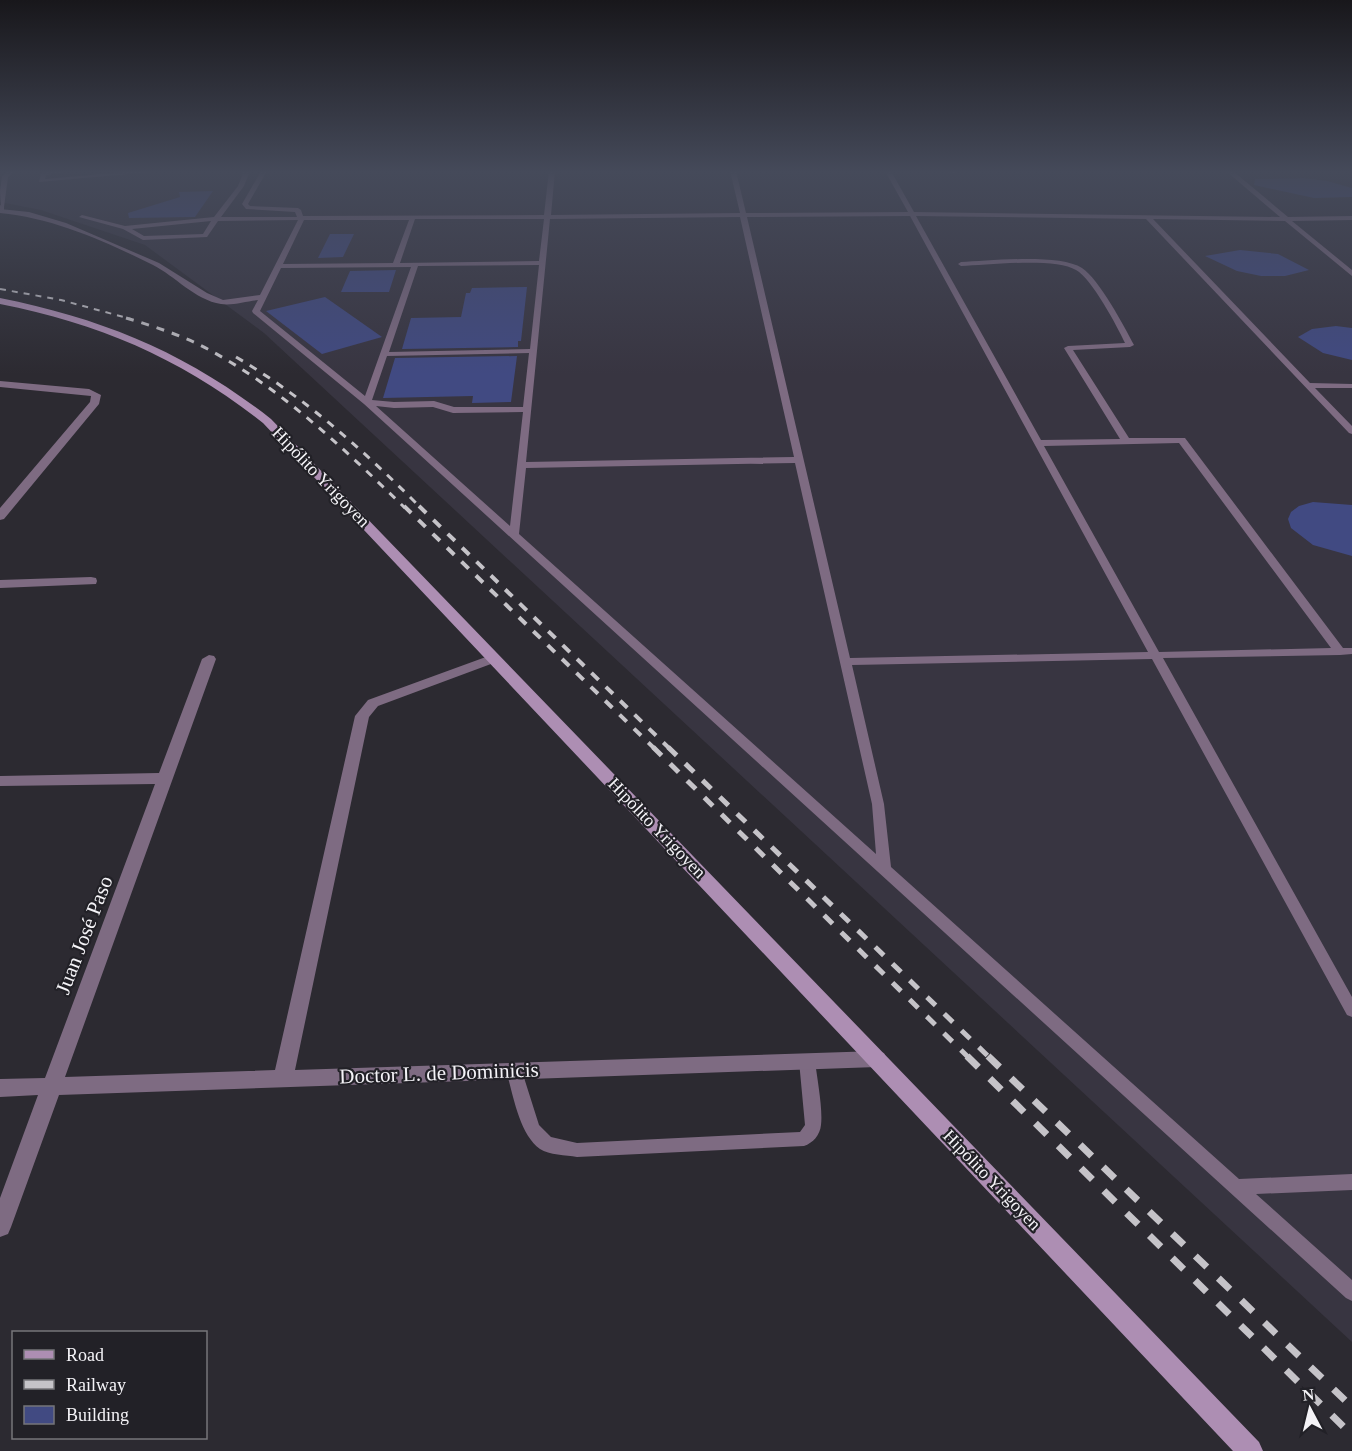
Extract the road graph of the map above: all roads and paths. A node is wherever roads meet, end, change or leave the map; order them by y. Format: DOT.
graph roads {
  1 [pos="98,239"];
  2 [pos="292,239"];
  3 [pos="405,239"];
  4 [pos="544,239"];
  5 [pos="748,239"];
  6 [pos="926,239"];
  7 [pos="1168,239"];
  8 [pos="1310,239"];
  9 [pos="541,263"];
  10 [pos="961,264"];
  11 [pos="396,265"];
  12 [pos="415,265"];
  13 [pos="278,267"];
  14 [pos="1352,274"];
  15 [pos="263,297"];
  16 [pos="0,301"];
  17 [pos="532,351"];
  18 [pos="384,354"];
  19 [pos="0,384"];
  20 [pos="1308,385"];
  21 [pos="1352,386"];
  22 [pos="367,402"];
  23 [pos="526,410"];
  24 [pos="1352,430"];
  25 [pos="1126,441"];
  26 [pos="1038,443"];
  27 [pos="799,460"];
  28 [pos="521,465"];
  29 [pos="0,516"];
  30 [pos="514,536"];
  31 [pos="91,581"];
  32 [pos="0,584"];
  33 [pos="1346,652"];
  34 [pos="1156,656"];
  35 [pos="494,658"];
  36 [pos="209,659"];
  37 [pos="846,662"];
  38 [pos="167,778"];
  39 [pos="0,781"];
  40 [pos="884,867"];
  41 [pos="1352,1011"];
  42 [pos="877,1059"];
  43 [pos="807,1061"];
  44 [pos="513,1070"];
  45 [pos="283,1079"];
  46 [pos="51,1086"];
  47 [pos="0,1088"];
  48 [pos="1352,1182"];
  49 [pos="1236,1187"];
  50 [pos="0,1227"];
  51 [pos="1352,1292"];
  52 [pos="1250,1451"];
  1 -- 15 [label="lane"];
  2 -- 13 [label="lane"];
  3 -- 11 [label="lane"];
  4 -- 9 [label="lane"];
  5 -- 27 [label="lane"];
  6 -- 26 [label="lane"];
  7 -- 20 [label="lane"];
  8 -- 14 [label="lane"];
  9 -- 12 [label="lane"];
  9 -- 17 [label="lane"];
  10 -- 25 [label="lane"];
  11 -- 12 [label="lane"];
  11 -- 13 [label="lane"];
  12 -- 18 [label="lane"];
  13 -- 15 [label="lane"];
  15 -- 22 [label="lane"];
  16 -- 35 [label="street, Hipólito Yrigoyen"];
  17 -- 18 [label="lane"];
  17 -- 23 [label="lane"];
  18 -- 22 [label="lane"];
  19 -- 29 [label="street"];
  20 -- 21 [label="lane"];
  20 -- 24 [label="lane"];
  22 -- 23 [label="lane"];
  22 -- 30 [label="lane"];
  23 -- 28 [label="lane"];
  25 -- 26 [label="lane"];
  25 -- 33 [label="lane"];
  26 -- 34 [label="lane"];
  27 -- 28 [label="lane"];
  27 -- 37 [label="lane"];
  28 -- 30 [label="lane"];
  30 -- 40 [label="lane"];
  31 -- 32 [label="street"];
  33 -- 34 [label="lane"];
  34 -- 37 [label="lane"];
  34 -- 41 [label="lane"];
  35 -- 42 [label="street, Hipólito Yrigoyen"];
  35 -- 45 [label="street"];
  36 -- 38 [label="street, Juan José Paso"];
  37 -- 40 [label="lane"];
  38 -- 39 [label="street"];
  38 -- 46 [label="street, Juan José Paso"];
  40 -- 49 [label="lane"];
  42 -- 43 [label="street, Doctor L. de Dominicis"];
  42 -- 52 [label="street, Hipólito Yrigoyen"];
  43 -- 44 [label="street, Doctor L. de Dominicis"];
  43 -- 44 [label="lane"];
  44 -- 45 [label="street, Doctor L. de Dominicis"];
  45 -- 46 [label="street, Doctor L. de Dominicis"];
  46 -- 47 [label="street, Doctor L. de Dominicis"];
  46 -- 50 [label="street, Juan José Paso"];
  48 -- 49 [label="lane"];
  49 -- 51 [label="lane"];
}
